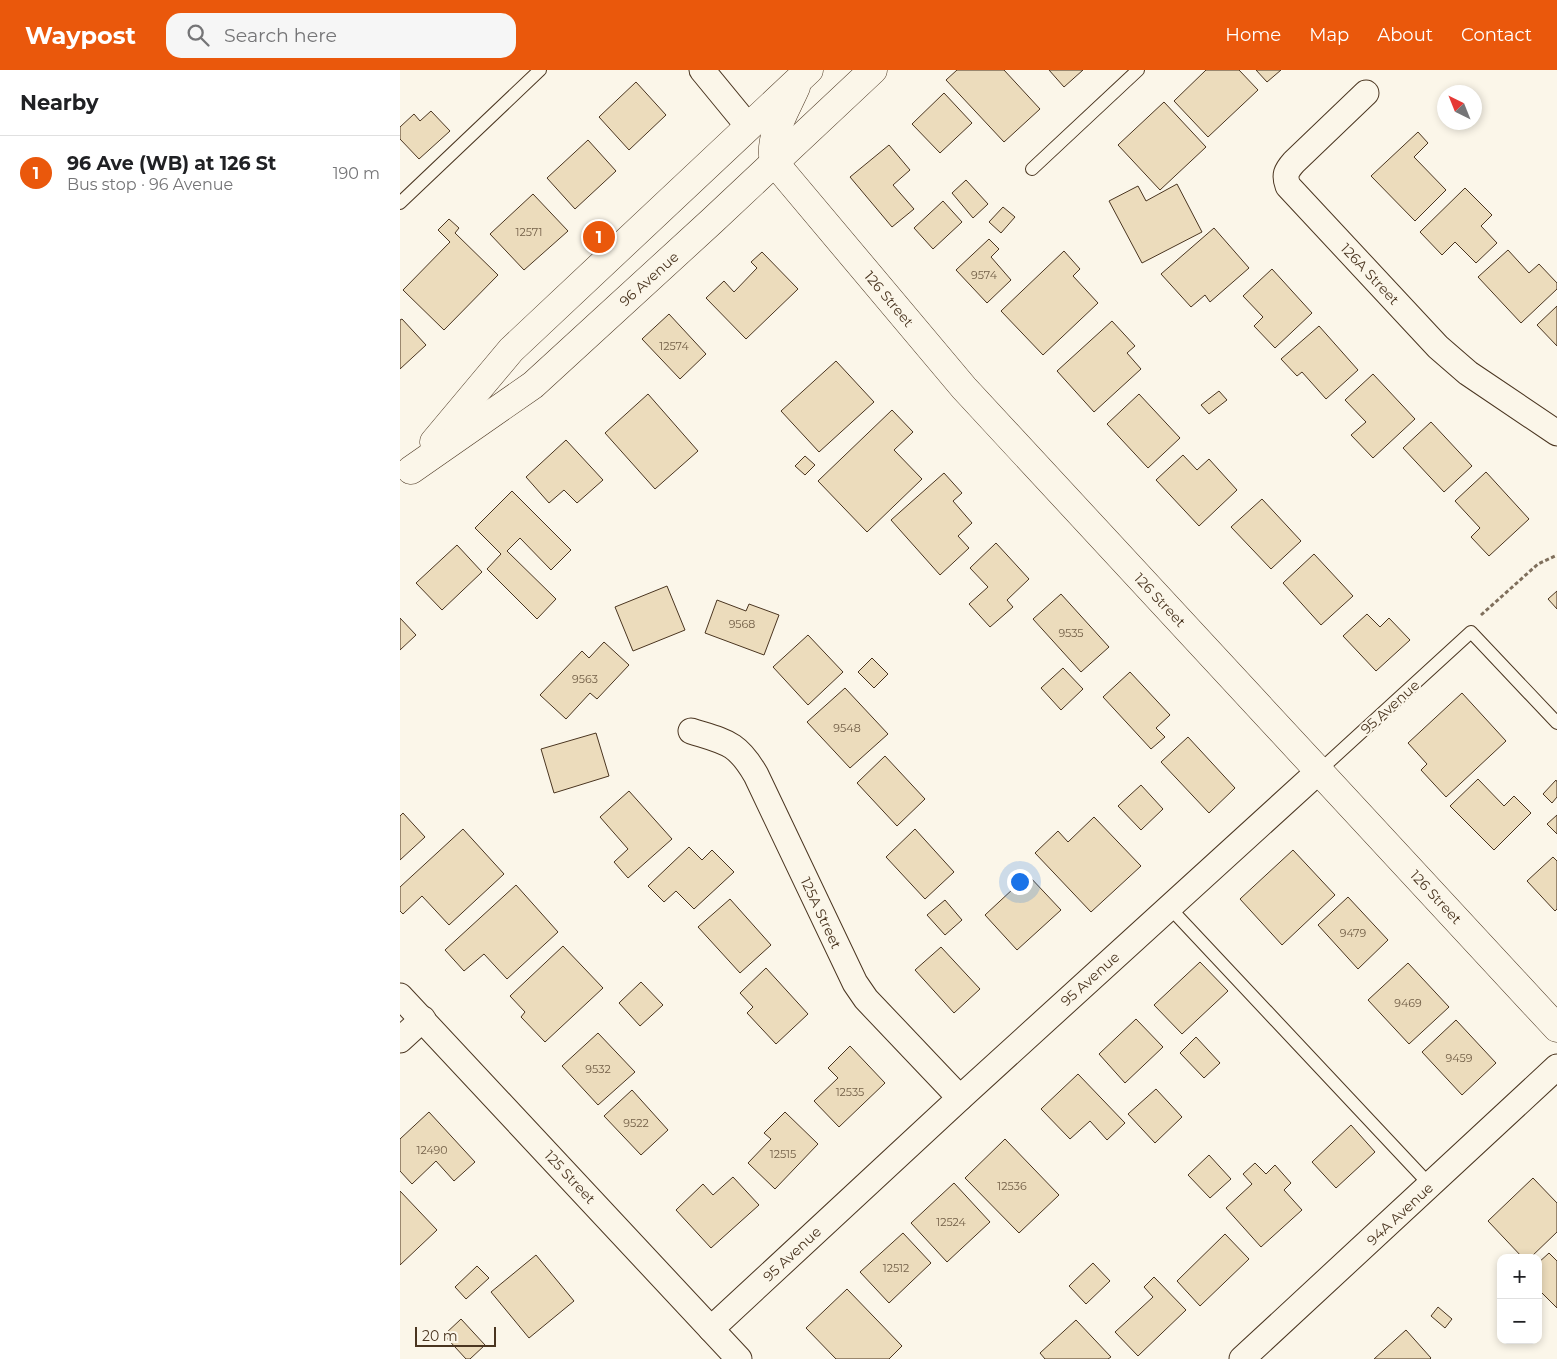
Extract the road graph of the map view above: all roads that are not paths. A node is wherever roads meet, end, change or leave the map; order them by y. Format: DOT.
graph roads {
  1 [pos="540,70"];
  2 [pos="702,70"];
  3 [pos="873,70"];
  4 [pos="1138,70"];
  5 [pos="804,75"];
  6 [pos="1366,93"];
  7 [pos="748,126"];
  8 [pos="774,162"];
  9 [pos="1032,169"];
  10 [pos="400,203"];
  11 [pos="1557,433"];
  12 [pos="405,475"];
  13 [pos="1557,723"];
  14 [pos="691,732"];
  15 [pos="1319,771"];
  16 [pos="1169,907"];
  17 [pos="400,996"];
  18 [pos="422,1019"];
  19 [pos="1557,1028"];
  20 [pos="400,1040"];
  21 [pos="1557,1067"];
  22 [pos="960,1098"];
  23 [pos="1431,1186"];
  24 [pos="712,1329"];
  25 [pos="739,1359"];
  26 [pos="1242,1359"];
  1 -- 10 [label="lane"];
  2 -- 7 [label="street"];
  3 -- 8 [label="main road, 96 Avenue"];
  4 -- 9 [label="lane"];
  5 -- 7 [label="main road, 96 Avenue"];
  5 -- 8 [label="main road"];
  6 -- 11 [label="street, 126A Street"];
  7 -- 12 [label="main road, 96 Avenue"];
  8 -- 12 [label="main road, 96 Avenue"];
  8 -- 15 [label="main road, 126 Street"];
  13 -- 15 [label="lane, 95 Avenue"];
  14 -- 22 [label="street, 125A Street"];
  15 -- 16 [label="street, 95 Avenue"];
  15 -- 19 [label="main road, 126 Street"];
  16 -- 22 [label="street, 95 Avenue"];
  16 -- 23 [label="lane"];
  17 -- 18 [label="street, 125 Street"];
  18 -- 20 [label="street"];
  18 -- 24 [label="street, 125 Street"];
  21 -- 23 [label="street, 94A Avenue"];
  22 -- 24 [label="street, 95 Avenue"];
  23 -- 26 [label="street, 94A Avenue"];
  24 -- 25 [label="street, 125 Street"];
}
